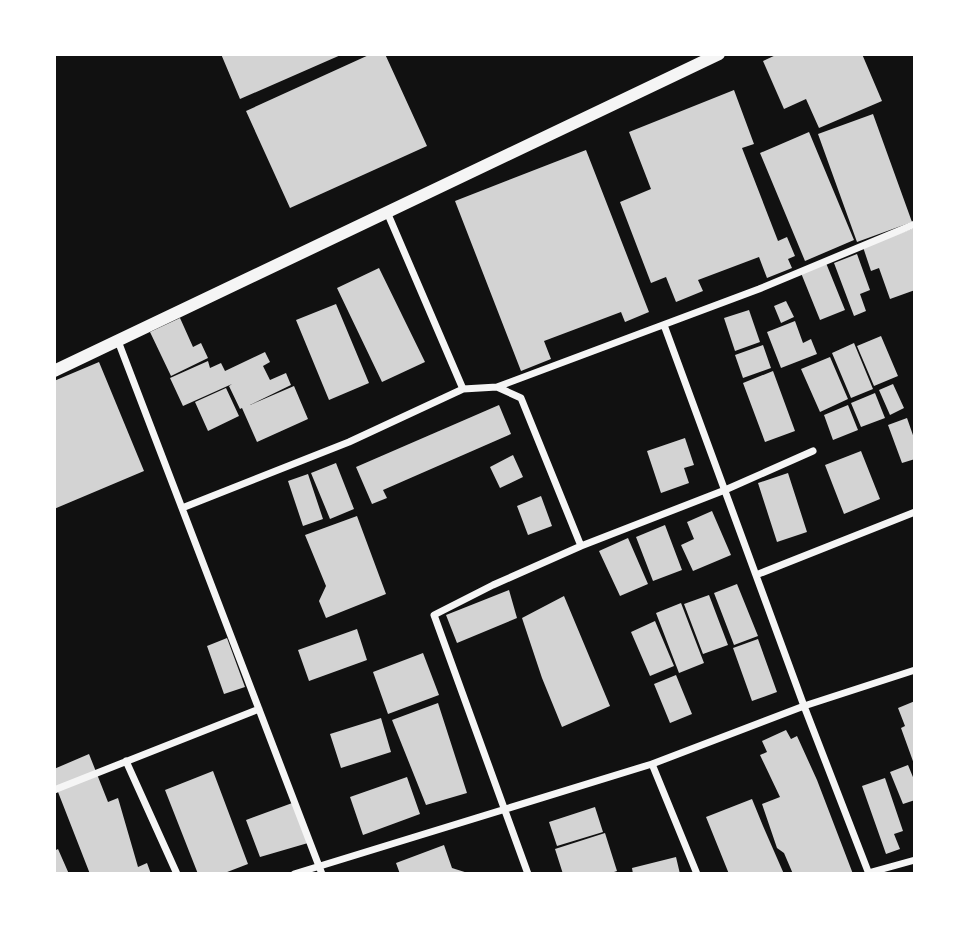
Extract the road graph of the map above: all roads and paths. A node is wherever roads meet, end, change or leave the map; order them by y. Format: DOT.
graph roads {
  1 [pos="719,54"];
  2 [pos="387,212"];
  3 [pos="915,224"];
  4 [pos="664,325"];
  5 [pos="118,341"];
  6 [pos="54,372"];
  7 [pos="497,387"];
  8 [pos="463,388"];
  9 [pos="813,452"];
  10 [pos="725,491"];
  11 [pos="182,508"];
  12 [pos="915,512"];
  13 [pos="581,546"];
  14 [pos="756,575"];
  15 [pos="915,670"];
  16 [pos="804,706"];
  17 [pos="259,709"];
  18 [pos="126,761"];
  19 [pos="652,764"];
  20 [pos="54,790"];
  21 [pos="503,808"];
  22 [pos="915,860"];
  23 [pos="321,870"];
  24 [pos="869,873"];
  25 [pos="177,874"];
  26 [pos="294,874"];
  27 [pos="528,874"];
  28 [pos="696,874"];
  1 -- 2 [label="street"];
  2 -- 5 [label="street"];
  2 -- 8 [label="street"];
  3 -- 4 [label="street"];
  4 -- 7 [label="street"];
  4 -- 10 [label="street"];
  5 -- 6 [label="street"];
  5 -- 11 [label="street"];
  7 -- 8 [label="street"];
  7 -- 13 [label="street"];
  8 -- 11 [label="street"];
  9 -- 10 [label="street"];
  10 -- 13 [label="street"];
  10 -- 14 [label="street"];
  11 -- 17 [label="street"];
  12 -- 14 [label="street"];
  13 -- 21 [label="street"];
  14 -- 16 [label="street"];
  15 -- 16 [label="street"];
  16 -- 19 [label="street"];
  16 -- 24 [label="street"];
  17 -- 18 [label="street"];
  17 -- 23 [label="street"];
  18 -- 20 [label="street"];
  18 -- 25 [label="street"];
  19 -- 21 [label="street"];
  19 -- 28 [label="street"];
  21 -- 23 [label="street"];
  21 -- 27 [label="street"];
  22 -- 24 [label="street"];
  23 -- 26 [label="street"];
}
